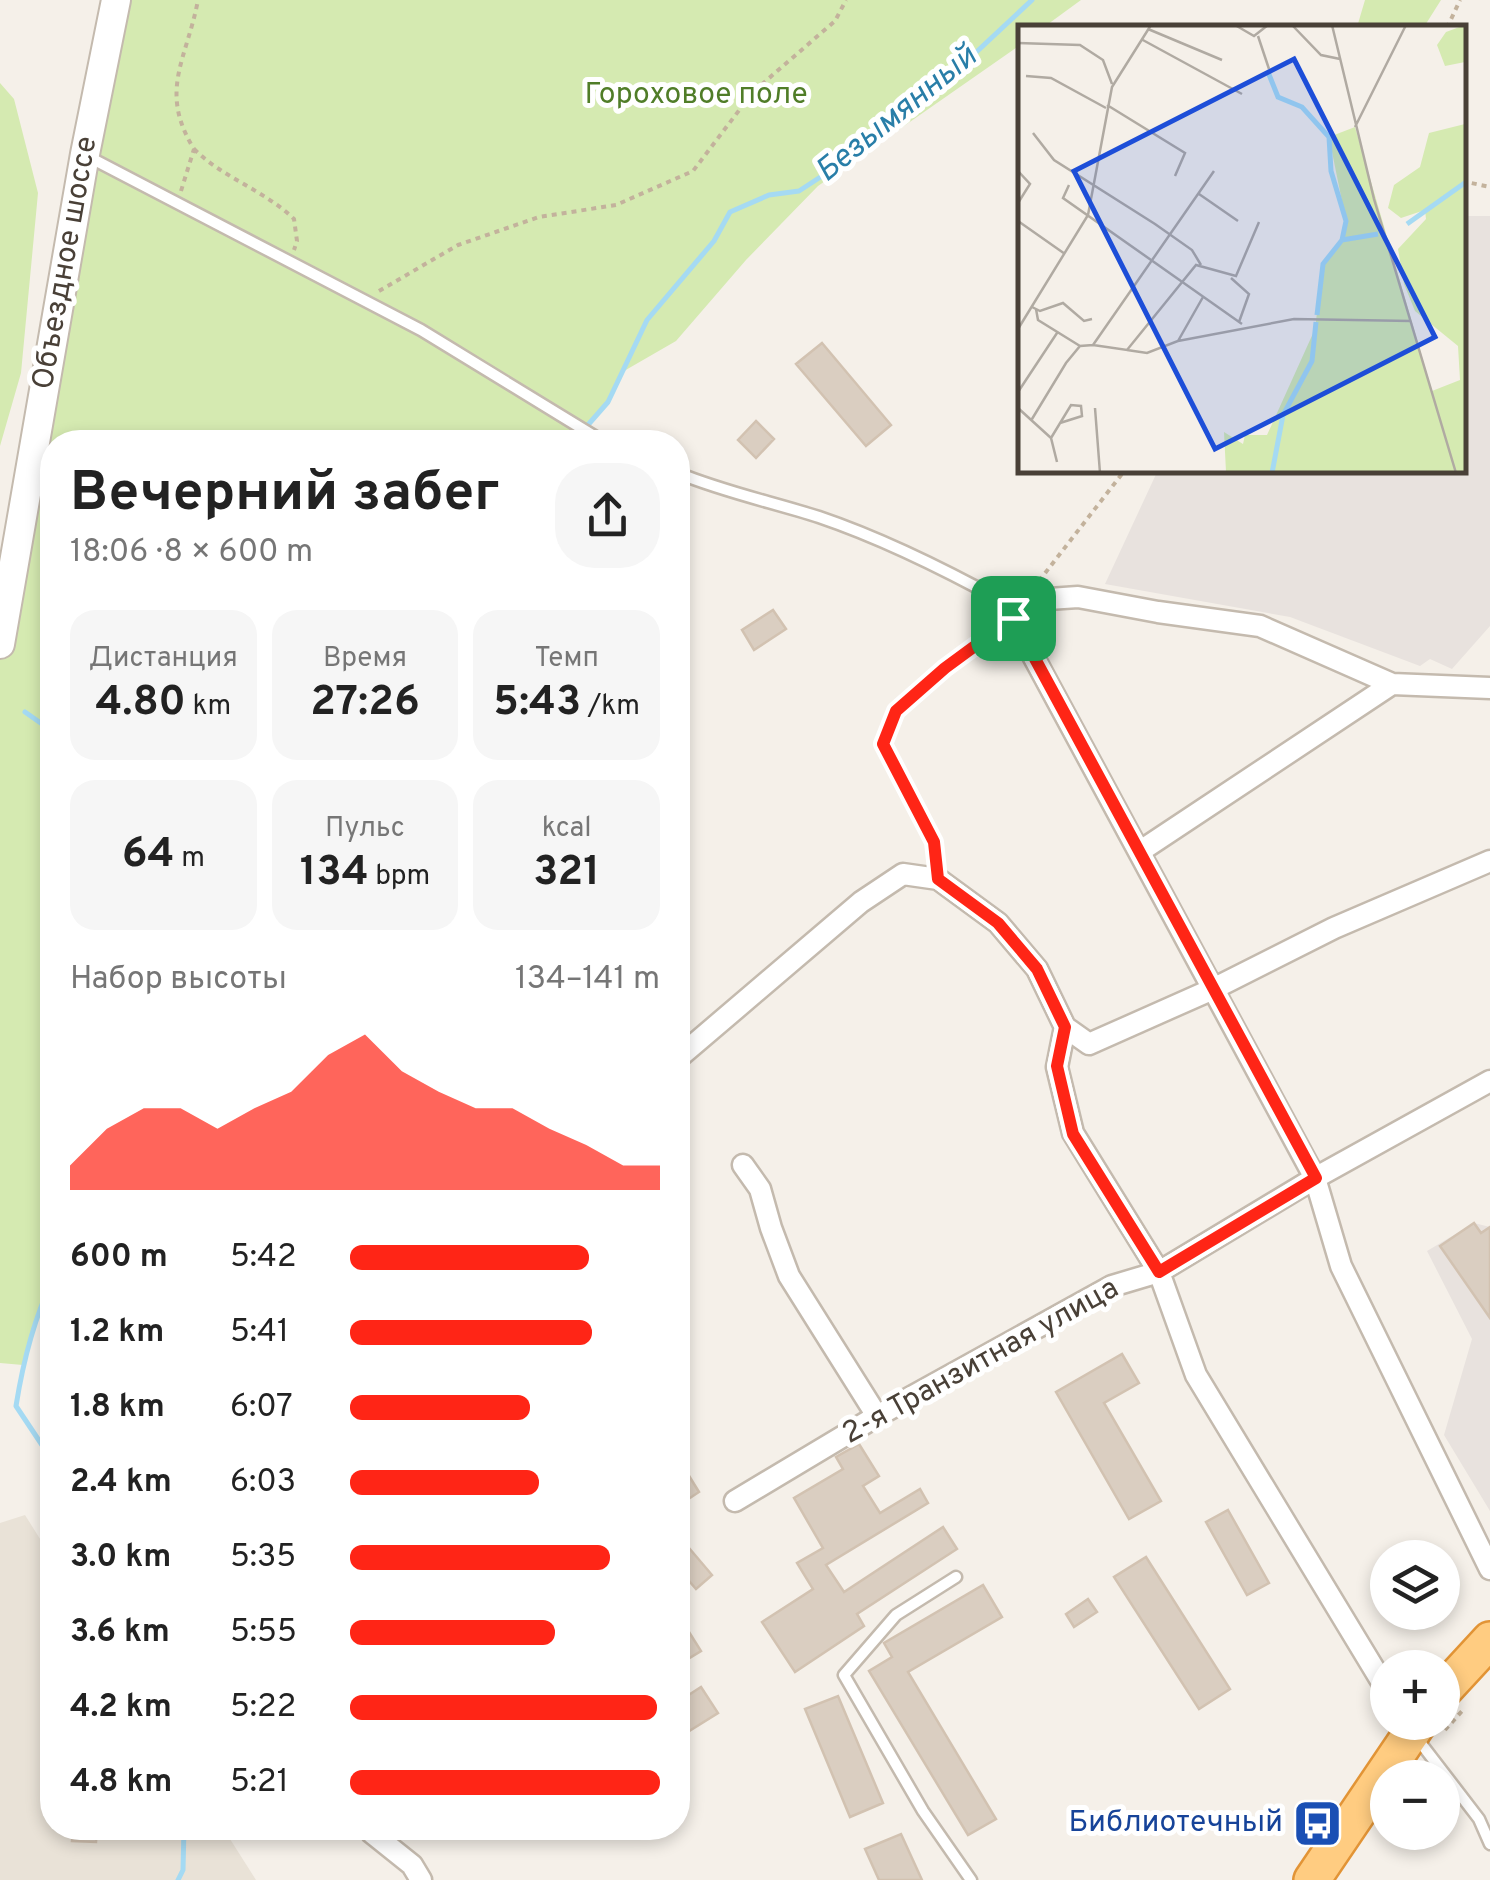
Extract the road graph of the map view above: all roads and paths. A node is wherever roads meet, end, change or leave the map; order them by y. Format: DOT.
graph roads {
  1 [pos="116,0"];
  2 [pos="198,0"];
  3 [pos="846,0"];
  4 [pos="1460,0"];
  5 [pos="1448,25"];
  6 [pos="194,150"];
  7 [pos="84,154"];
  8 [pos="1465,182"];
  9 [pos="1490,187"];
  10 [pos="178,201"];
  11 [pos="286,261"];
  12 [pos="364,301"];
  13 [pos="584,430"];
  14 [pos="1123,472"];
  15 [pos="690,477"];
  16 [pos="1014,606"];
  17 [pos="0,644"];
  18 [pos="1392,684"];
  19 [pos="1490,688"];
  20 [pos="1139,852"];
  21 [pos="1490,860"];
  22 [pos="938,879"];
  23 [pos="1213,988"];
  24 [pos="1065,1027"];
  25 [pos="690,1048"];
  26 [pos="1490,1081"];
  27 [pos="743,1164"];
  28 [pos="1316,1178"];
  29 [pos="1159,1272"];
  30 [pos="877,1416"];
  31 [pos="736,1501"];
  32 [pos="1490,1569"];
  33 [pos="956,1578"];
  34 [pos="1490,1640"];
  35 [pos="1370,1662"];
  36 [pos="1460,1688"];
  37 [pos="1410,1740"];
  38 [pos="1422,1740"];
  39 [pos="381,1840"];
  40 [pos="1490,1844"];
  41 [pos="422,1880"];
  42 [pos="970,1880"];
  43 [pos="1312,1880"];
  1 -- 7 [label="street, Объездное шоссе"];
  2 -- 6 [label="path"];
  3 -- 12 [label="path"];
  4 -- 5 [label="path"];
  6 -- 10 [label="path"];
  6 -- 11 [label="path"];
  7 -- 10 [label="lane"];
  7 -- 17 [label="street, Объездное шоссе"];
  8 -- 9 [label="path"];
  10 -- 11 [label="lane"];
  11 -- 12 [label="lane"];
  12 -- 13 [label="lane"];
  14 -- 16 [label="path"];
  15 -- 16 [label="lane"];
  16 -- 18 [label="street"];
  16 -- 20 [label="street"];
  16 -- 22 [label="lane"];
  18 -- 19 [label="street"];
  18 -- 20 [label="street"];
  20 -- 23 [label="street"];
  21 -- 23 [label="street"];
  22 -- 24 [label="street"];
  22 -- 25 [label="street"];
  23 -- 24 [label="street"];
  23 -- 28 [label="street"];
  24 -- 29 [label="street"];
  26 -- 28 [label="street, 2-я Транзитная улица"];
  27 -- 30 [label="street"];
  28 -- 29 [label="street, 2-я Транзитная улица"];
  28 -- 32 [label="street"];
  29 -- 30 [label="street, 2-я Транзитная улица"];
  29 -- 35 [label="street"];
  30 -- 31 [label="street, 2-я Транзитная улица"];
  33 -- 42 [label="lane"];
  34 -- 36 [label="highway"];
  37 -- 43 [label="highway"];
  38 -- 40 [label="lane"];
  39 -- 41 [label="street"];
}
